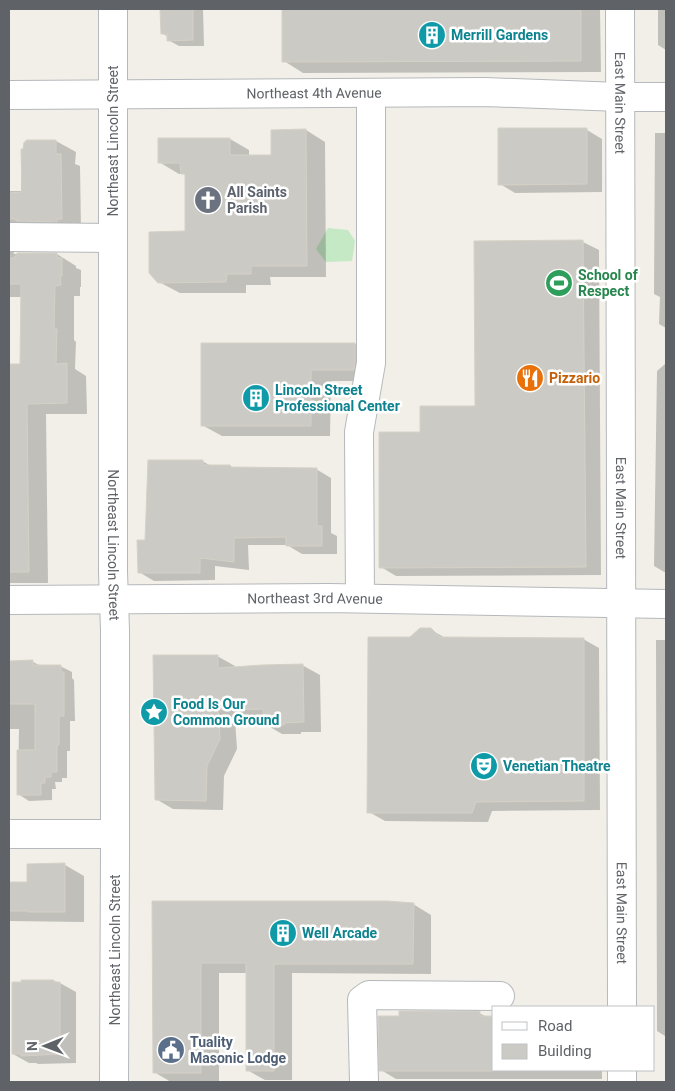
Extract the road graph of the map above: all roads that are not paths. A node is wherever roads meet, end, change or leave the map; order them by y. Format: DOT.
graph roads {
  1 [pos="113,9"];
  2 [pos="620,9"];
  3 [pos="371,93"];
  4 [pos="113,94"];
  5 [pos="9,95"];
  6 [pos="620,97"];
  7 [pos="666,97"];
  8 [pos="9,237"];
  9 [pos="113,238"];
  10 [pos="114,598"];
  11 [pos="360,598"];
  12 [pos="9,600"];
  13 [pos="621,604"];
  14 [pos="666,604"];
  15 [pos="9,834"];
  16 [pos="115,834"];
  17 [pos="500,996"];
  18 [pos="622,1006"];
  19 [pos="114,1082"];
  20 [pos="364,1082"];
  1 -- 4 [label="street, Northeast Lincoln Street"];
  2 -- 6 [label="street, East Main Street"];
  3 -- 4 [label="street, Northeast 4th Avenue"];
  3 -- 6 [label="street, Northeast 4th Avenue"];
  3 -- 11 [label="street"];
  4 -- 5 [label="street, Northeast 4th Avenue"];
  4 -- 9 [label="street, Northeast Lincoln Street"];
  6 -- 7 [label="street, Northeast 4th Avenue"];
  6 -- 13 [label="street, East Main Street"];
  8 -- 9 [label="street"];
  9 -- 10 [label="street, Northeast Lincoln Street"];
  10 -- 11 [label="street, Northeast 3rd Avenue"];
  10 -- 12 [label="street, Northeast 3rd Avenue"];
  10 -- 16 [label="street, Northeast Lincoln Street"];
  11 -- 13 [label="street, Northeast 3rd Avenue"];
  13 -- 14 [label="street, Northeast 3rd Avenue"];
  13 -- 18 [label="street, East Main Street"];
  15 -- 16 [label="street"];
  16 -- 19 [label="street, Northeast Lincoln Street"];
  17 -- 20 [label="street"];
}
